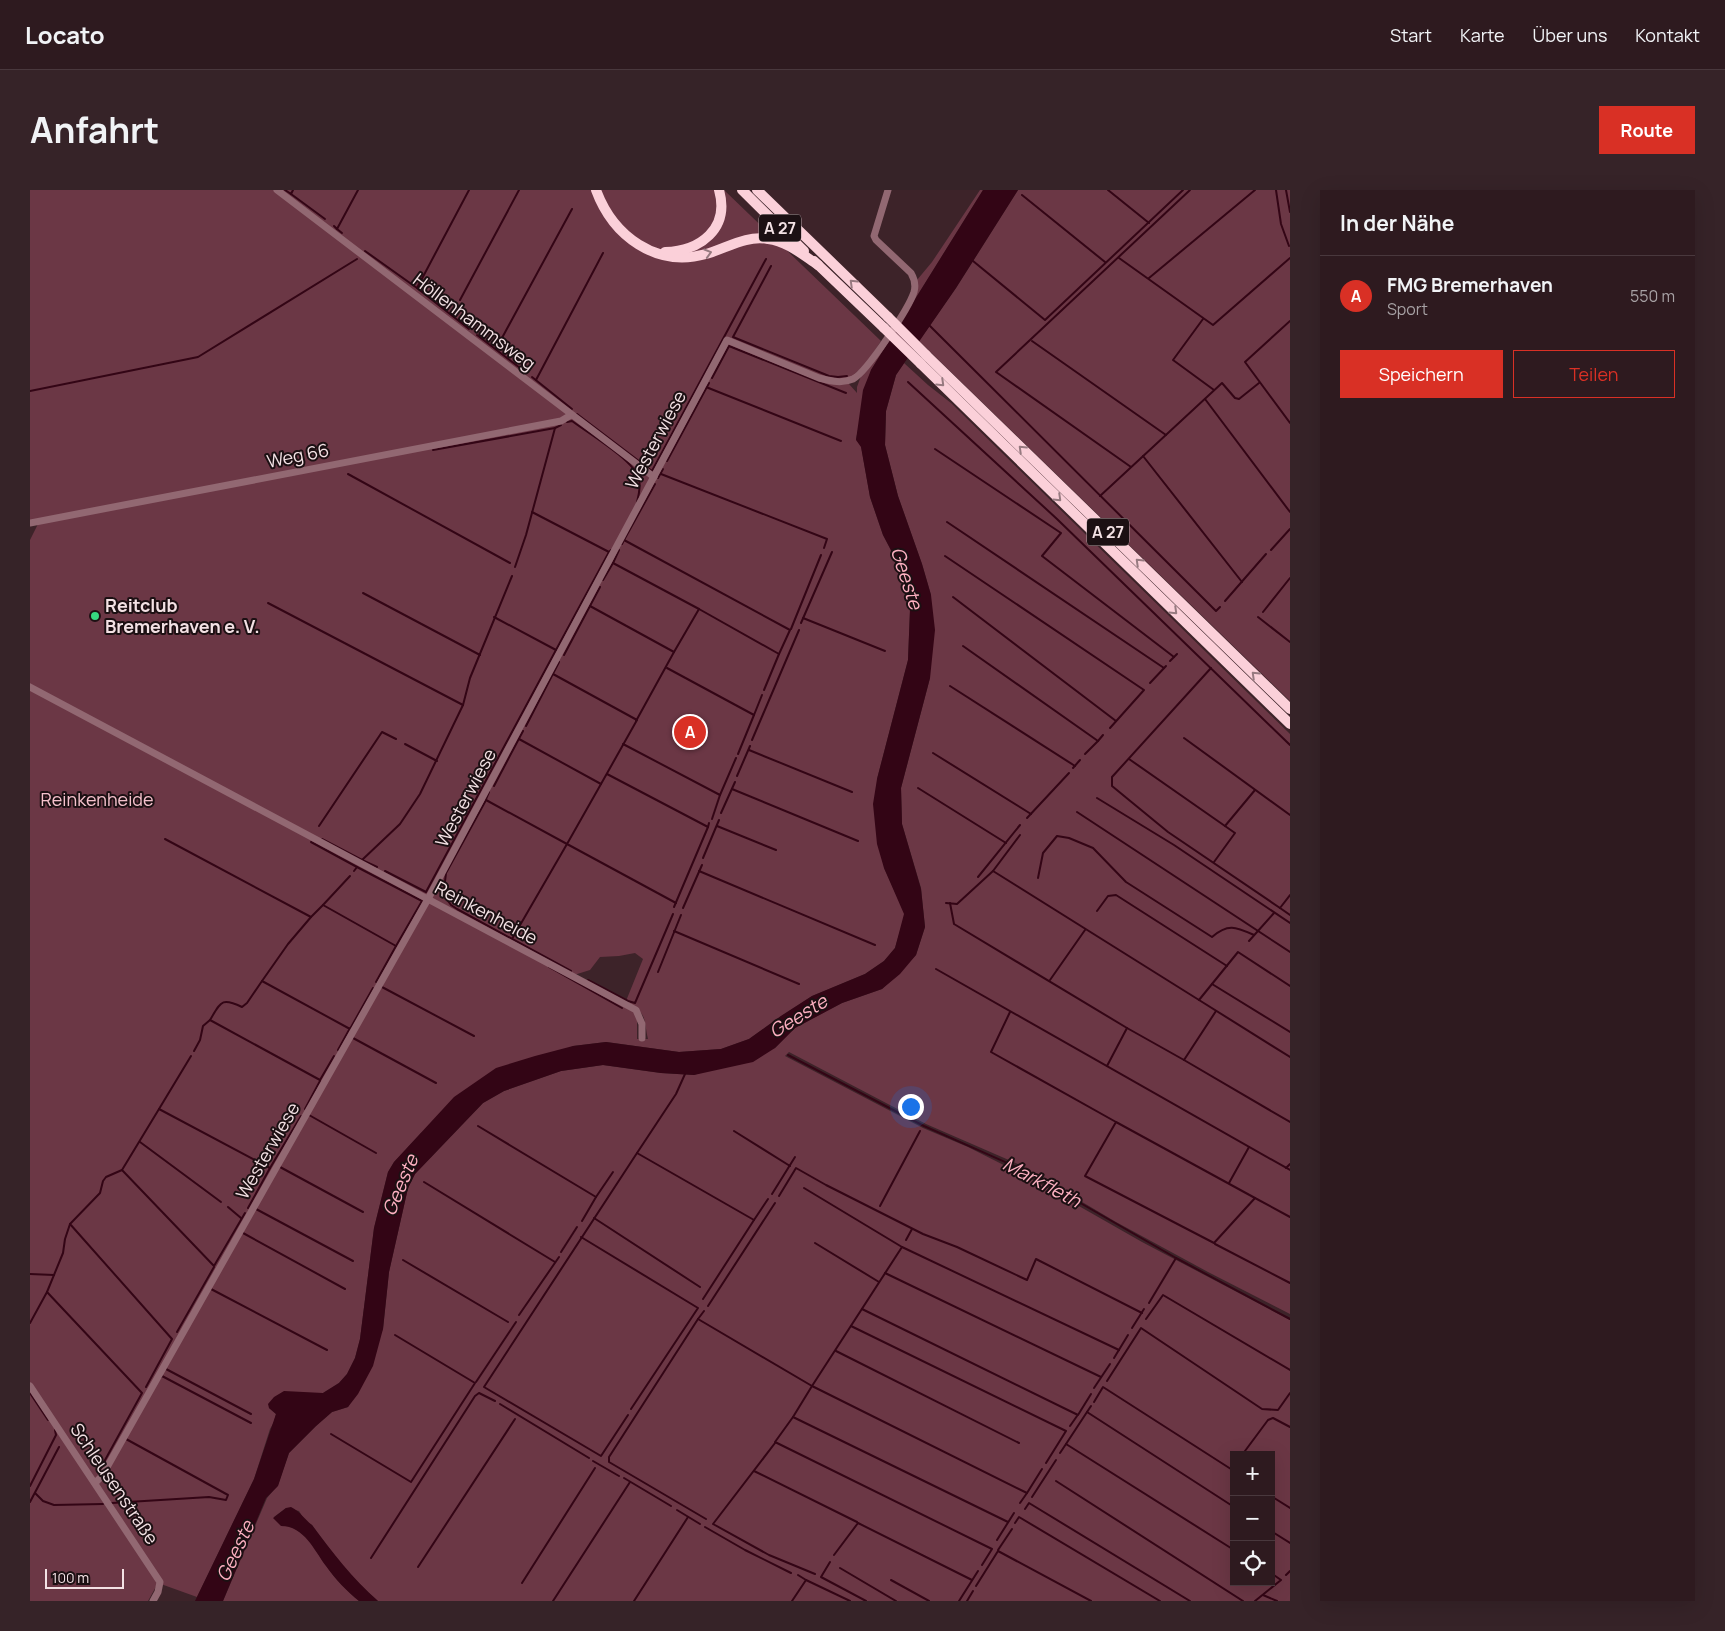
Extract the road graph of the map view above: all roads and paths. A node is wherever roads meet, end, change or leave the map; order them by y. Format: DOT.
graph roads {
  1 [pos="277,190"];
  2 [pos="596,190"];
  3 [pos="719,190"];
  4 [pos="742,190"];
  5 [pos="888,190"];
  6 [pos="758,191"];
  7 [pos="644,247"];
  8 [pos="818,265"];
  9 [pos="924,359"];
  10 [pos="571,415"];
  11 [pos="654,477"];
  12 [pos="30,523"];
  13 [pos="30,687"];
  14 [pos="1290,709"];
  15 [pos="1290,724"];
  16 [pos="428,900"];
  17 [pos="642,1038"];
  18 [pos="30,1386"];
  19 [pos="95,1483"];
  20 [pos="153,1601"];
  1 -- 10 [label="street, Höllenhammsweg"];
  2 -- 7 [label="highway"];
  3 -- 7 [label="highway"];
  4 -- 8 [label="highway, A 27"];
  5 -- 11 [label="street, Westerwiese"];
  9 -- 6 [label="highway, A 27, one-way, bridge"];
  7 -- 8 [label="highway, one-way"];
  8 -- 9 [label="highway, A 27, bridge"];
  14 -- 9 [label="highway, A 27, one-way"];
  9 -- 15 [label="highway, A 27, one-way"];
  10 -- 11 [label="street, Höllenhammsweg"];
  10 -- 12 [label="street, Weg 66"];
  11 -- 16 [label="street, Westerwiese"];
  13 -- 16 [label="street, Reinkenheide"];
  16 -- 17 [label="street, Reinkenheide"];
  16 -- 19 [label="street, Westerwiese"];
  18 -- 19 [label="street, Schleusenstraße"];
  19 -- 20 [label="street, Schleusenstraße"];
}
